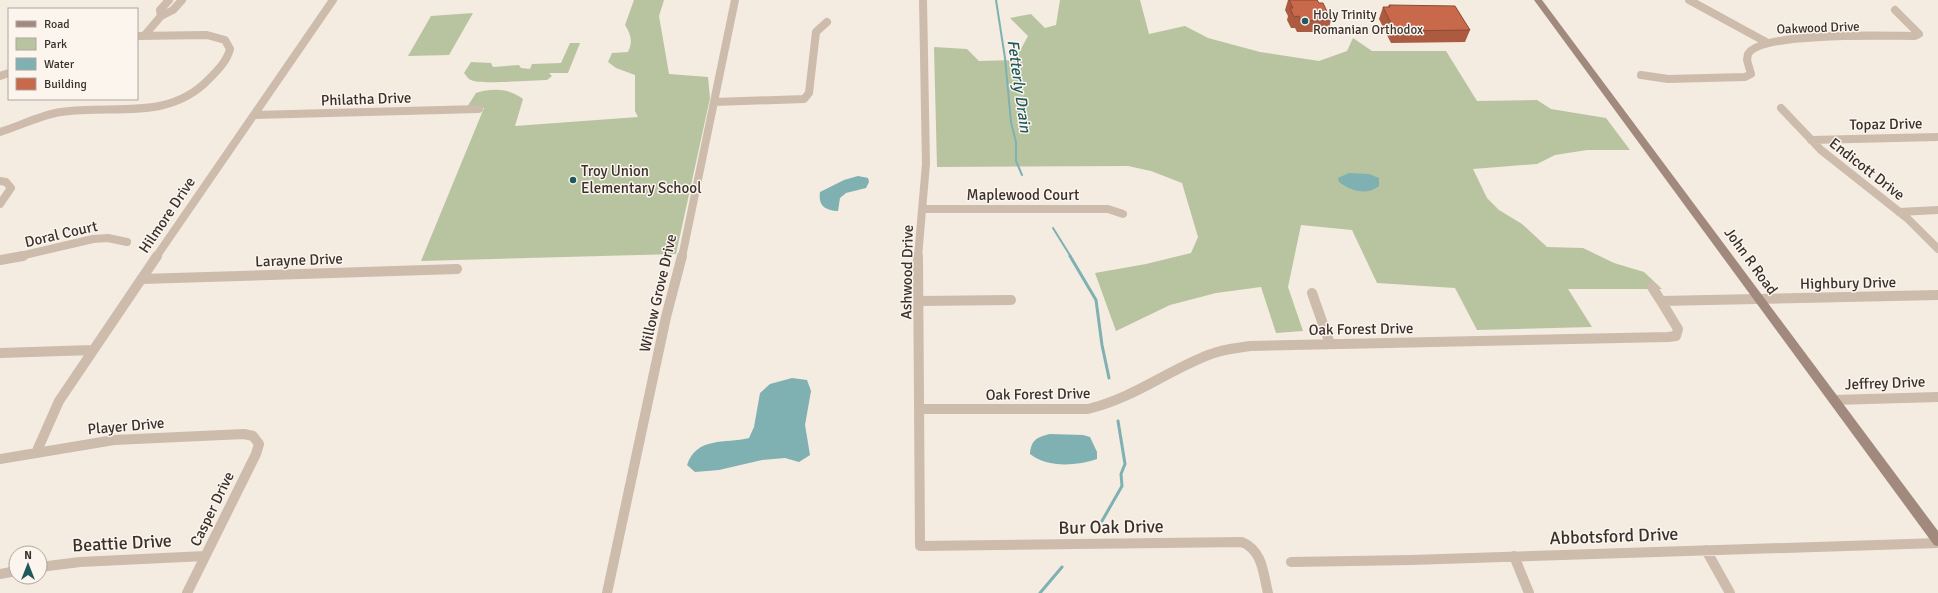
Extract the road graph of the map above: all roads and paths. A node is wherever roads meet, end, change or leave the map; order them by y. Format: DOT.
graph roads {
  1 [pos="169,0"];
  2 [pos="182,0"];
  3 [pos="333,0"];
  4 [pos="735,0"];
  5 [pos="923,0"];
  6 [pos="1538,0"];
  7 [pos="1691,0"];
  8 [pos="1895,10"];
  9 [pos="161,16"];
  10 [pos="827,22"];
  11 [pos="140,36"];
  12 [pos="1766,42"];
  13 [pos="1641,75"];
  14 [pos="714,102"];
  15 [pos="1781,108"];
  16 [pos="479,109"];
  17 [pos="254,115"];
  18 [pos="0,132"];
  19 [pos="1938,137"];
  20 [pos="1811,140"];
  21 [pos="0,181"];
  22 [pos="0,204"];
  23 [pos="923,208"];
  24 [pos="1938,210"];
  25 [pos="1899,212"];
  26 [pos="1123,214"];
  27 [pos="127,242"];
  28 [pos="1938,249"];
  29 [pos="0,260"];
  30 [pos="457,269"];
  31 [pos="142,279"];
  32 [pos="1652,287"];
  33 [pos="1312,293"];
  34 [pos="1938,295"];
  35 [pos="1759,299"];
  36 [pos="1011,300"];
  37 [pos="919,301"];
  38 [pos="1661,301"];
  39 [pos="1330,344"];
  40 [pos="93,350"];
  41 [pos="0,353"];
  42 [pos="1938,397"];
  43 [pos="1834,400"];
  44 [pos="920,409"];
  45 [pos="256,438"];
  46 [pos="36,453"];
  47 [pos="0,459"];
  48 [pos="1938,542"];
  49 [pos="920,546"];
  50 [pos="1706,550"];
  51 [pos="205,556"];
  52 [pos="1514,556"];
  53 [pos="1291,562"];
  54 [pos="48,566"];
  55 [pos="187,593"];
  56 [pos="607,593"];
  57 [pos="1268,593"];
  58 [pos="1530,593"];
  59 [pos="1730,593"];
  1 -- 9 [label="street"];
  2 -- 9 [label="street"];
  3 -- 17 [label="street, Hilmore Drive"];
  4 -- 14 [label="street, Willow Grove Drive"];
  5 -- 23 [label="street, Ashwood Drive"];
  6 -- 35 [label="main road, John R Road"];
  7 -- 12 [label="street"];
  8 -- 12 [label="street, Oakwood Drive"];
  9 -- 11 [label="street"];
  10 -- 14 [label="street"];
  11 -- 18 [label="street"];
  12 -- 13 [label="street, Oakwood Drive"];
  14 -- 56 [label="street, Willow Grove Drive"];
  15 -- 20 [label="street, Endicott Drive"];
  16 -- 17 [label="street, Philatha Drive"];
  17 -- 31 [label="street, Hilmore Drive"];
  19 -- 20 [label="street, Topaz Drive"];
  20 -- 25 [label="street, Endicott Drive"];
  21 -- 22 [label="street"];
  23 -- 26 [label="street, Maplewood Court"];
  23 -- 37 [label="street, Ashwood Drive"];
  24 -- 25 [label="street"];
  25 -- 28 [label="street, Endicott Drive"];
  27 -- 29 [label="street, Doral Court"];
  30 -- 31 [label="street, Larayne Drive"];
  31 -- 40 [label="street, Hilmore Drive"];
  32 -- 38 [label="street"];
  33 -- 39 [label="street"];
  34 -- 35 [label="street, Highbury Drive"];
  35 -- 38 [label="street"];
  35 -- 43 [label="main road, John R Road"];
  36 -- 37 [label="street"];
  37 -- 44 [label="street, Ashwood Drive"];
  38 -- 39 [label="street, Oak Forest Drive"];
  39 -- 44 [label="street, Oak Forest Drive"];
  40 -- 41 [label="street"];
  40 -- 46 [label="street, Hilmore Drive"];
  42 -- 43 [label="street, Jeffrey Drive"];
  43 -- 48 [label="main road, John R Road"];
  44 -- 49 [label="street, Ashwood Drive"];
  45 -- 46 [label="street, Player Drive"];
  45 -- 51 [label="street, Casper Drive"];
  46 -- 47 [label="street, Player Drive"];
  48 -- 50 [label="street, Abbotsford Drive"];
  49 -- 57 [label="street, Bur Oak Drive"];
  50 -- 52 [label="street, Abbotsford Drive"];
  50 -- 59 [label="street"];
  51 -- 54 [label="street, Beattie Drive"];
  51 -- 55 [label="street, Casper Drive"];
  52 -- 53 [label="street, Abbotsford Drive"];
  52 -- 58 [label="street"];
}
